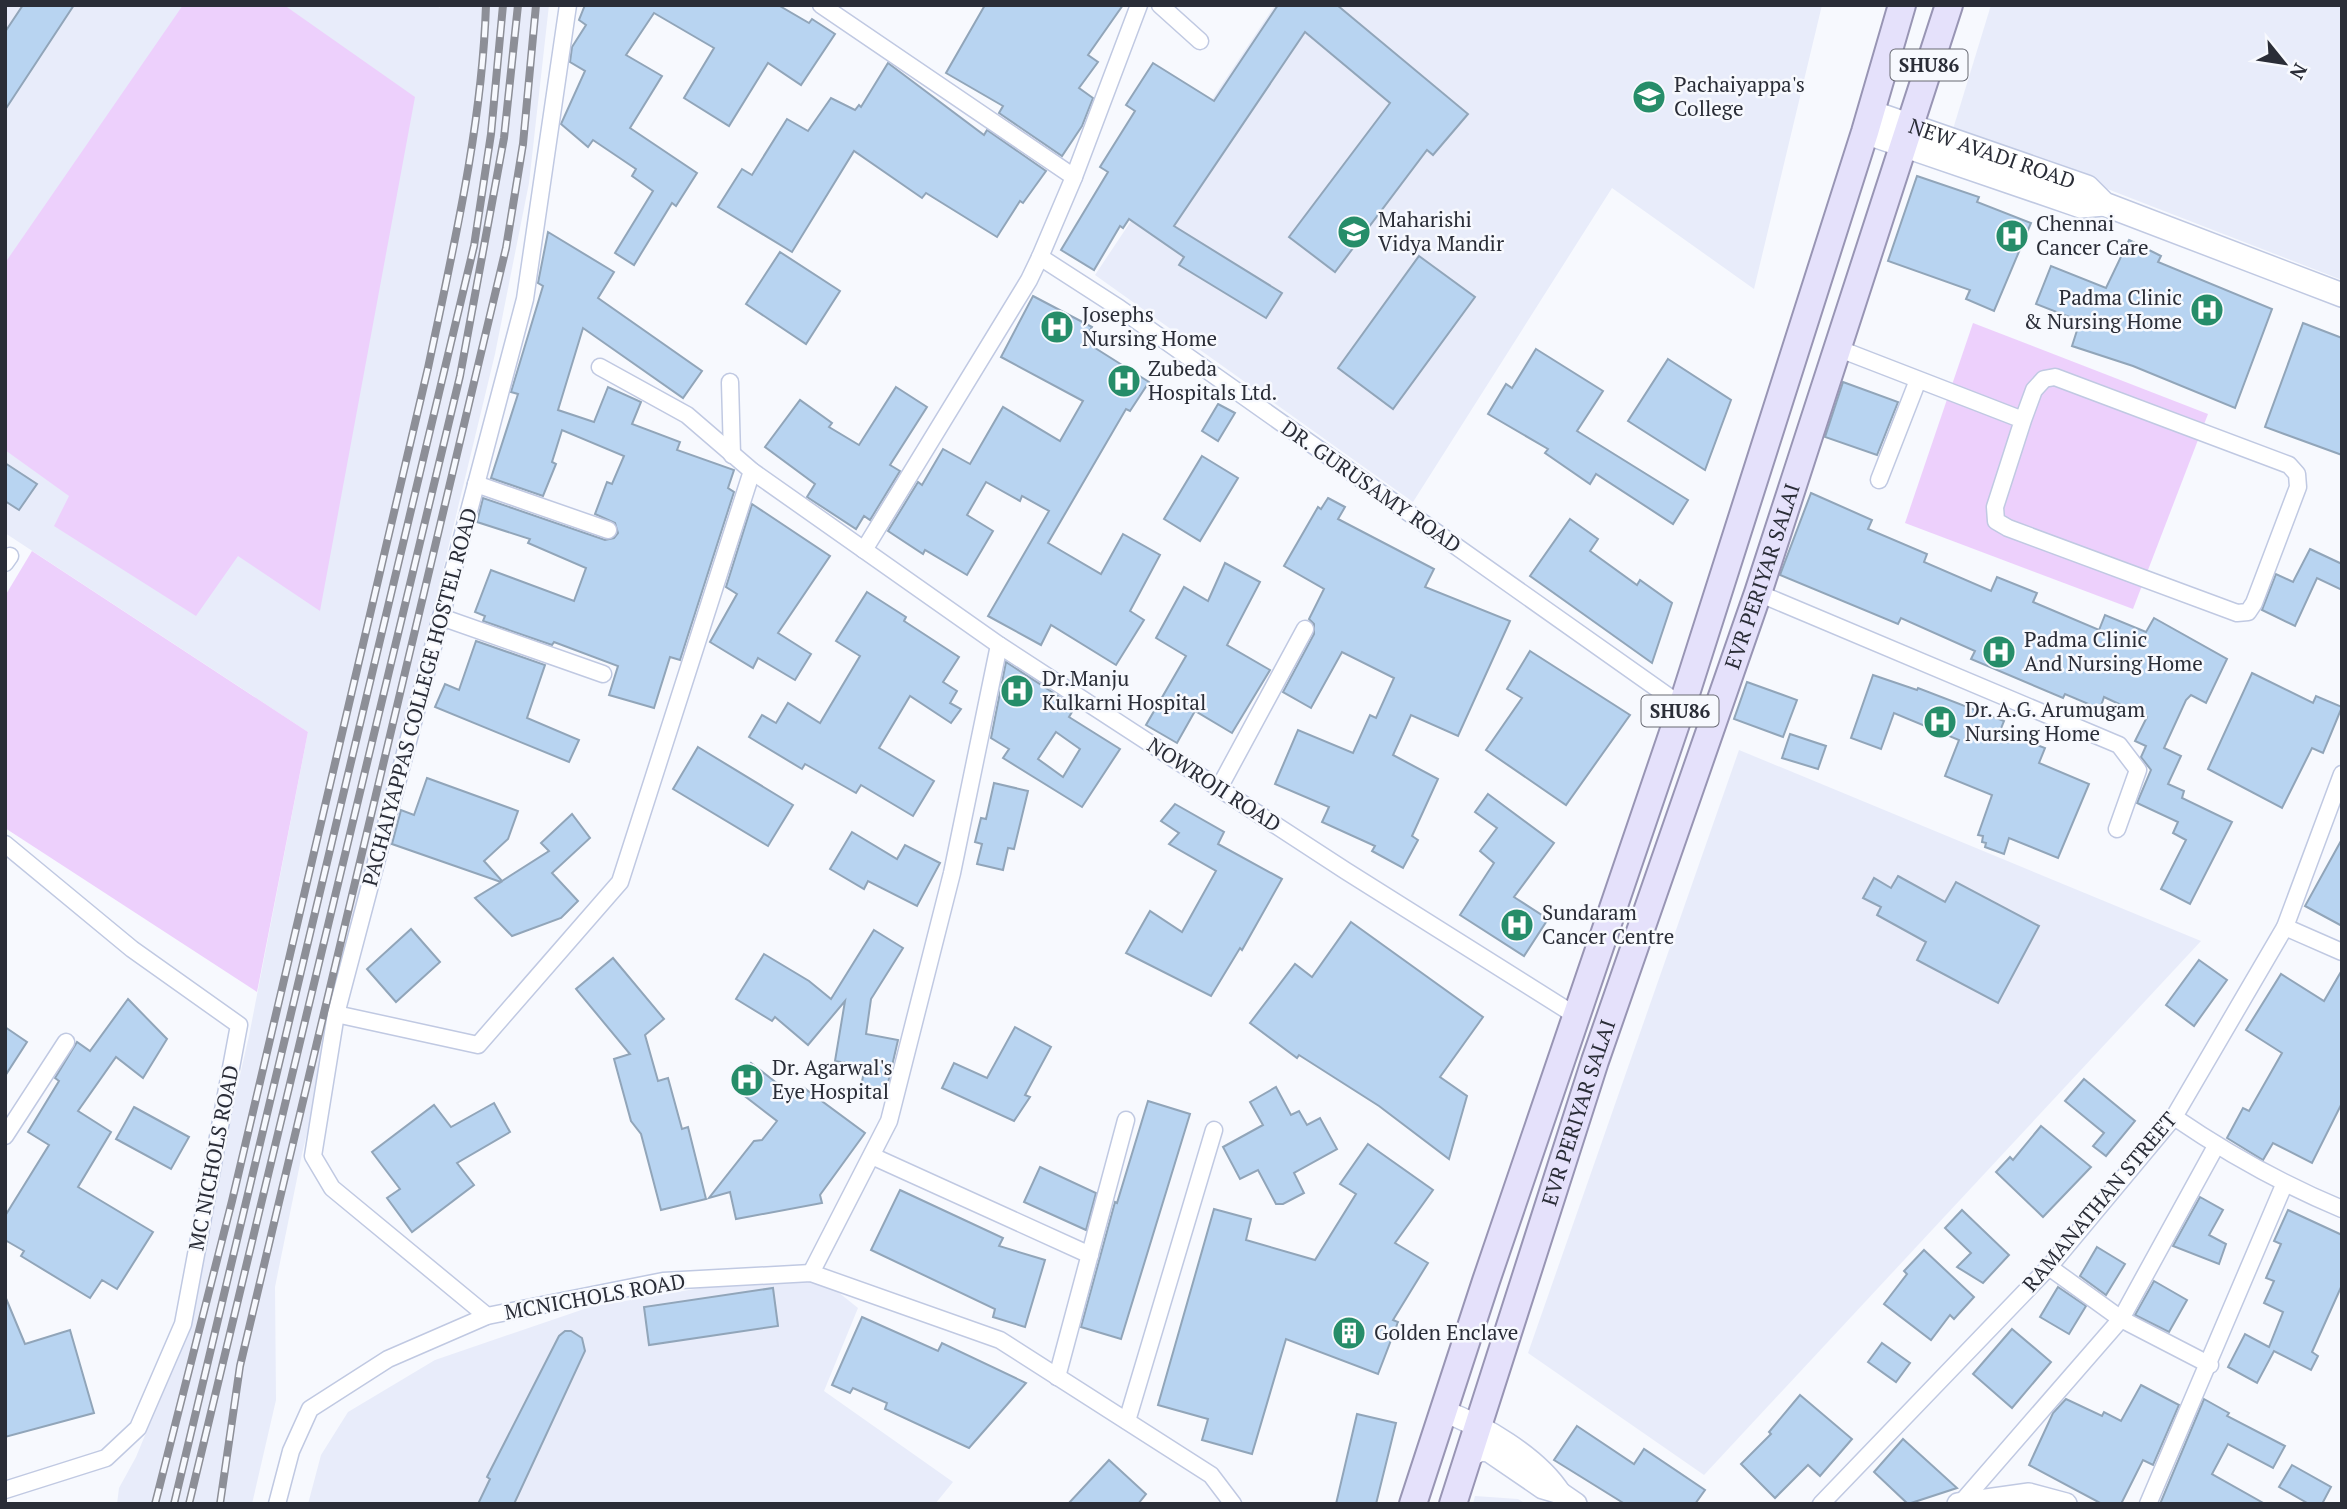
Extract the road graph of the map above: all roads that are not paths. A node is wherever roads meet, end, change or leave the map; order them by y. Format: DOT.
graph roads {
  1 [pos="568,5"];
  2 [pos="821,5"];
  3 [pos="1139,5"];
  4 [pos="1160,5"];
  5 [pos="1902,5"];
  6 [pos="1949,5"];
  7 [pos="1200,41"];
  8 [pos="1868,122"];
  9 [pos="1906,135"];
  10 [pos="1074,177"];
  11 [pos="1040,257"];
  12 [pos="2342,295"];
  13 [pos="1837,348"];
  14 [pos="600,368"];
  15 [pos="1918,380"];
  16 [pos="730,382"];
  17 [pos="2023,421"];
  18 [pos="732,455"];
  19 [pos="752,471"];
  20 [pos="1880,480"];
  21 [pos="476,484"];
  22 [pos="608,530"];
  23 [pos="864,550"];
  24 [pos="1758,593"];
  25 [pos="441,617"];
  26 [pos="1305,629"];
  27 [pos="999,645"];
  28 [pos="603,674"];
  29 [pos="1682,706"];
  30 [pos="2342,774"];
  31 [pos="1219,788"];
  32 [pos="2117,829"];
  33 [pos="5,844"];
  34 [pos="2285,927"];
  35 [pos="2342,951"];
  36 [pos="336,1014"];
  37 [pos="1578,1017"];
  38 [pos="66,1042"];
  39 [pos="2174,1117"];
  40 [pos="1126,1120"];
  41 [pos="1214,1130"];
  42 [pos="5,1136"];
  43 [pos="2216,1146"];
  44 [pos="872,1156"];
  45 [pos="2284,1185"];
  46 [pos="2342,1209"];
  47 [pos="1090,1255"];
  48 [pos="2049,1267"];
  49 [pos="811,1273"];
  50 [pos="487,1316"];
  51 [pos="2121,1319"];
  52 [pos="2210,1365"];
  53 [pos="1057,1377"];
  54 [pos="1443,1411"];
  55 [pos="1127,1421"];
  56 [pos="1477,1423"];
  57 [pos="1466,1457"];
  58 [pos="5,1490"];
  59 [pos="1568,1498"];
  60 [pos="2037,1500"];
  61 [pos="1960,1503"];
  62 [pos="277,1504"];
  63 [pos="1233,1504"];
  64 [pos="1413,1504"];
  65 [pos="1453,1504"];
  66 [pos="1821,1504"];
  67 [pos="2066,1504"];
  68 [pos="2148,1504"];
  1 -- 21 [label="street, PACHAIYAPPAS COLLEGE HOSTEL ROAD"];
  2 -- 10 [label="street"];
  3 -- 10 [label="street"];
  4 -- 7 [label="street"];
  5 -- 8 [label="main road, EVR PERIYAR SALAI / SHU86"];
  6 -- 9 [label="main road, EVR PERIYAR SALAI / SHU86"];
  8 -- 9 [label="main road, NEW AVADI ROAD"];
  8 -- 29 [label="main road, EVR PERIYAR SALAI / SHU86"];
  9 -- 12 [label="main road, NEW AVADI ROAD"];
  9 -- 13 [label="main road, EVR PERIYAR SALAI / SHU86"];
  10 -- 11 [label="street"];
  11 -- 23 [label="street"];
  11 -- 29 [label="street, DR. GURUSAMY ROAD"];
  13 -- 15 [label="street"];
  13 -- 24 [label="main road, EVR PERIYAR SALAI / SHU86"];
  14 -- 18 [label="street, NOWROJI ROAD"];
  15 -- 17 [label="street"];
  15 -- 20 [label="street"];
  16 -- 18 [label="street"];
  17 -- 17 [label="street"];
  18 -- 19 [label="street, NOWROJI ROAD"];
  19 -- 23 [label="street, NOWROJI ROAD"];
  19 -- 36 [label="street"];
  21 -- 22 [label="street"];
  21 -- 25 [label="street, PACHAIYAPPAS COLLEGE HOSTEL ROAD"];
  23 -- 27 [label="street, NOWROJI ROAD"];
  24 -- 32 [label="street"];
  24 -- 56 [label="main road, EVR PERIYAR SALAI / SHU86"];
  25 -- 28 [label="street"];
  25 -- 36 [label="street, PACHAIYAPPAS COLLEGE HOSTEL ROAD"];
  26 -- 31 [label="street"];
  27 -- 31 [label="street, NOWROJI ROAD"];
  27 -- 44 [label="street"];
  29 -- 37 [label="main road, EVR PERIYAR SALAI / SHU86"];
  30 -- 34 [label="street, RAMANATHAN STREET"];
  31 -- 37 [label="street, NOWROJI ROAD"];
  33 -- 58 [label="street, MC NICHOLS ROAD"];
  34 -- 35 [label="street"];
  34 -- 39 [label="street, RAMANATHAN STREET"];
  36 -- 50 [label="street, PACHAIYAPPAS COLLEGE HOSTEL ROAD"];
  37 -- 54 [label="main road, EVR PERIYAR SALAI / SHU86"];
  38 -- 42 [label="street"];
  39 -- 43 [label="street"];
  39 -- 48 [label="street, RAMANATHAN STREET"];
  40 -- 47 [label="street"];
  41 -- 55 [label="street"];
  43 -- 45 [label="street"];
  43 -- 51 [label="street"];
  44 -- 47 [label="street"];
  44 -- 49 [label="street"];
  45 -- 46 [label="street"];
  45 -- 52 [label="street"];
  47 -- 53 [label="street"];
  48 -- 51 [label="street"];
  48 -- 66 [label="street, RAMANATHAN STREET"];
  49 -- 50 [label="street, MCNICHOLS ROAD"];
  49 -- 53 [label="street, MCNICHOLS ROAD"];
  50 -- 62 [label="street, MCNICHOLS ROAD"];
  51 -- 52 [label="street"];
  51 -- 61 [label="street"];
  52 -- 68 [label="street"];
  53 -- 55 [label="street, MCNICHOLS ROAD"];
  54 -- 56 [label="street"];
  54 -- 64 [label="main road, EVR PERIYAR SALAI / SHU86"];
  55 -- 63 [label="street, MCNICHOLS ROAD"];
  56 -- 57 [label="main road, EVR PERIYAR SALAI / SHU86"];
  56 -- 59 [label="street"];
  57 -- 59 [label="street"];
  57 -- 65 [label="main road, EVR PERIYAR SALAI / SHU86"];
  60 -- 61 [label="street"];
  60 -- 67 [label="street"];
}
